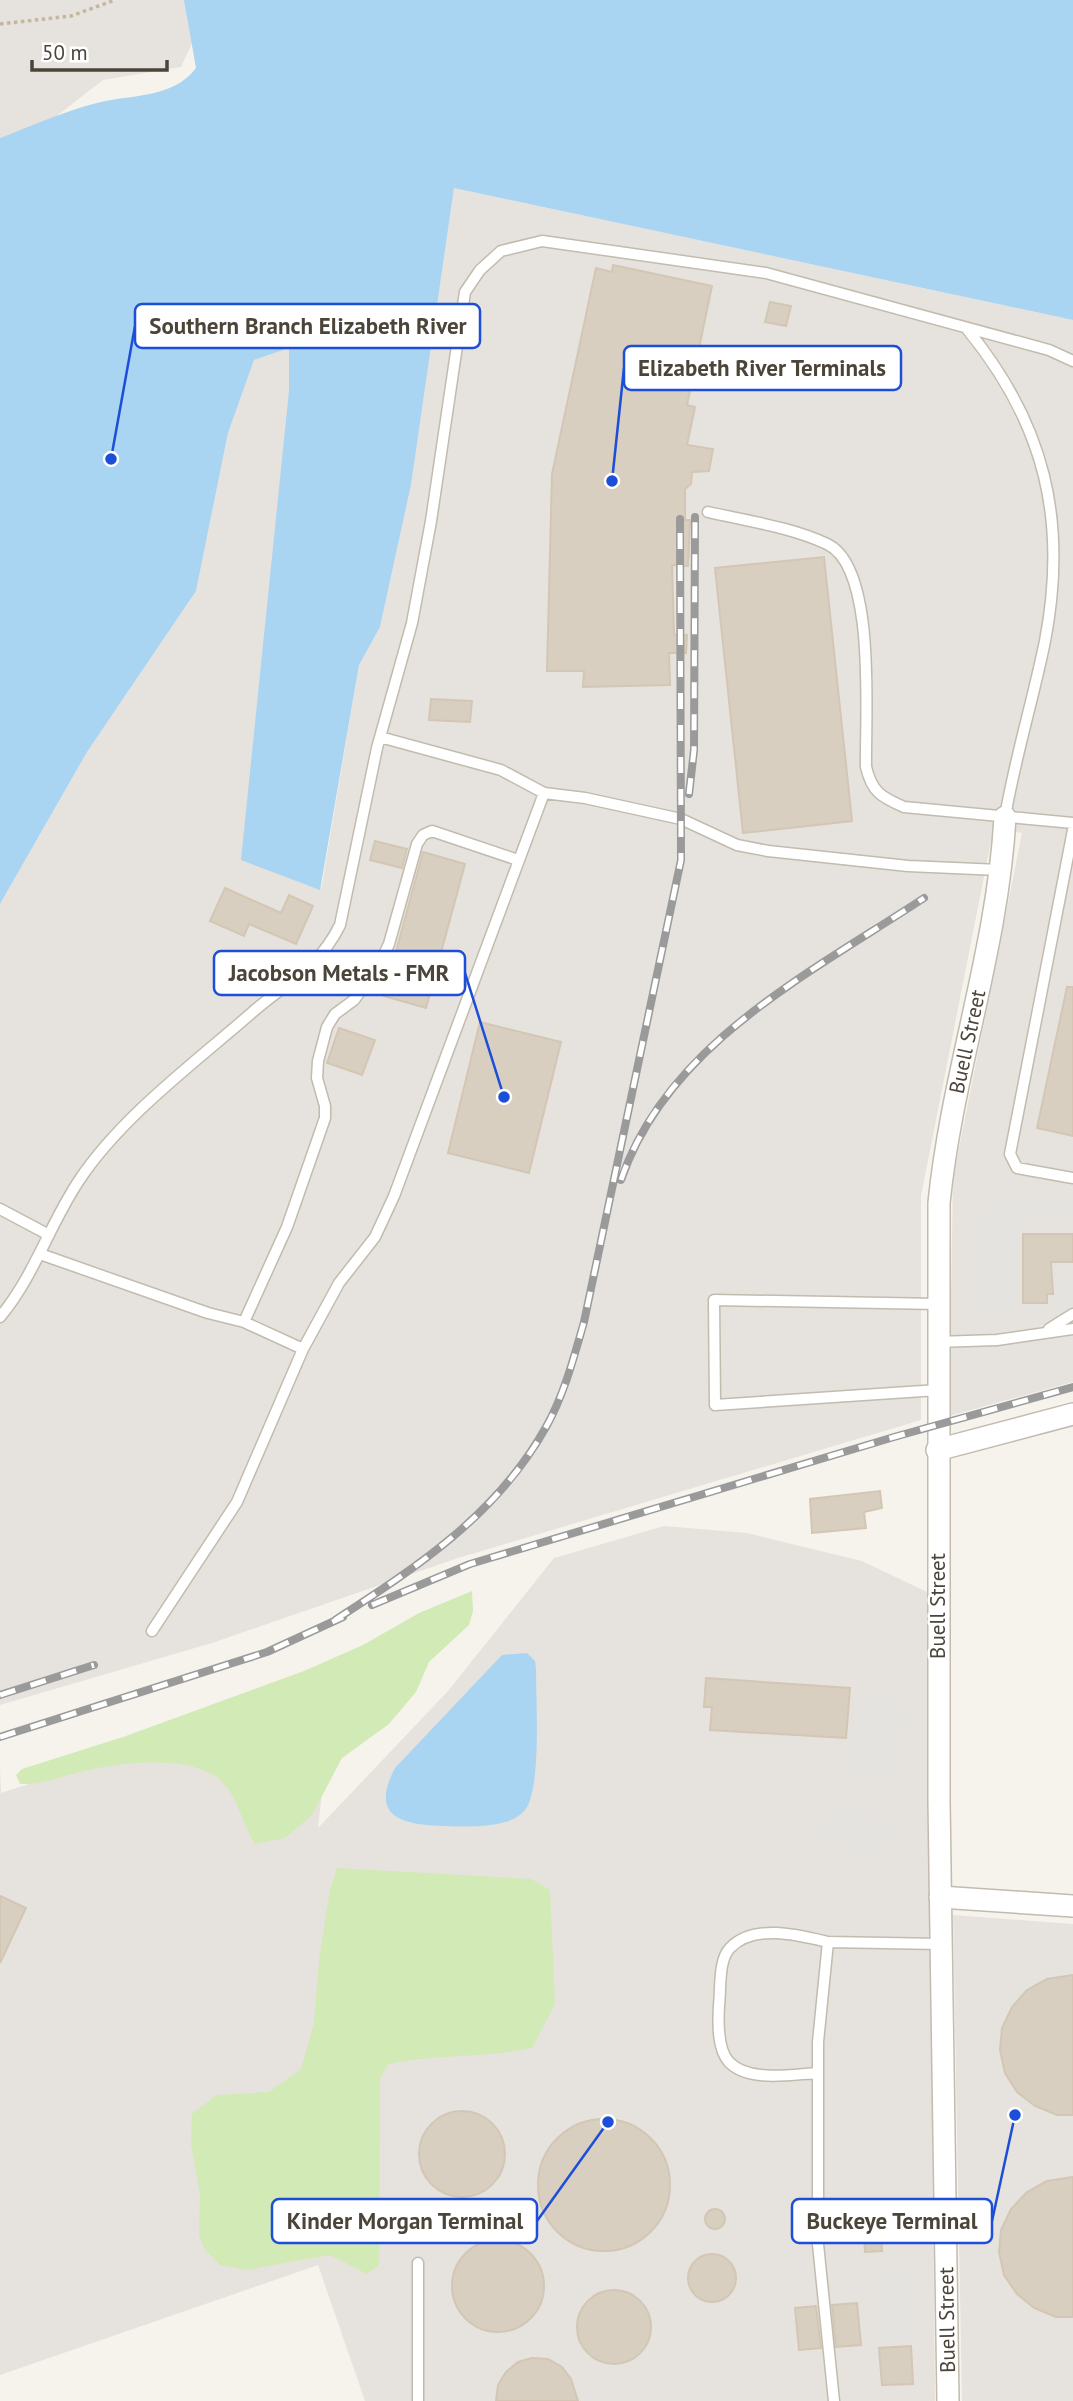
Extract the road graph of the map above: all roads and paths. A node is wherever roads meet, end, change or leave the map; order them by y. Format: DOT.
graph roads {
  1 [pos="115,0"];
  2 [pos="0,24"];
  3 [pos="967,329"];
  4 [pos="1073,360"];
  5 [pos="708,512"];
  6 [pos="380,737"];
  7 [pos="544,793"];
  8 [pos="1005,817"];
  9 [pos="1073,823"];
  10 [pos="1073,830"];
  11 [pos="518,860"];
  12 [pos="1000,870"];
  13 [pos="1073,1178"];
  14 [pos="0,1209"];
  15 [pos="49,1235"];
  16 [pos="40,1254"];
  17 [pos="938,1304"];
  18 [pos="1073,1314"];
  19 [pos="0,1317"];
  20 [pos="244,1322"];
  21 [pos="1073,1329"];
  22 [pos="1046,1331"];
  23 [pos="937,1342"];
  24 [pos="303,1349"];
  25 [pos="937,1390"];
  26 [pos="1073,1414"];
  27 [pos="937,1450"];
  28 [pos="152,1631"];
  29 [pos="940,1897"];
  30 [pos="1073,1906"];
  31 [pos="828,1942"];
  32 [pos="940,1944"];
  33 [pos="818,2073"];
  34 [pos="418,2263"];
  35 [pos="418,2401"];
  36 [pos="834,2401"];
  37 [pos="948,2401"];
  1 -- 2 [label="path"];
  3 -- 4 [label="lane"];
  3 -- 6 [label="lane"];
  3 -- 8 [label="lane"];
  5 -- 8 [label="lane"];
  6 -- 7 [label="lane"];
  6 -- 15 [label="lane"];
  7 -- 11 [label="lane"];
  7 -- 12 [label="lane"];
  8 -- 9 [label="lane"];
  8 -- 12 [label="street, Buell Street"];
  10 -- 13 [label="lane"];
  11 -- 20 [label="lane"];
  11 -- 24 [label="lane"];
  12 -- 17 [label="street, Buell Street"];
  14 -- 15 [label="lane"];
  15 -- 16 [label="lane"];
  16 -- 19 [label="lane"];
  16 -- 20 [label="lane"];
  17 -- 23 [label="street, Buell Street"];
  17 -- 25 [label="lane"];
  18 -- 22 [label="lane"];
  20 -- 24 [label="lane"];
  21 -- 22 [label="lane"];
  22 -- 23 [label="lane"];
  23 -- 25 [label="street, Buell Street"];
  24 -- 28 [label="lane"];
  25 -- 27 [label="street, Buell Street"];
  26 -- 27 [label="street"];
  27 -- 29 [label="street, Buell Street"];
  29 -- 30 [label="street"];
  29 -- 32 [label="street, Buell Street"];
  31 -- 32 [label="lane"];
  31 -- 33 [label="lane"];
  31 -- 33 [label="lane"];
  32 -- 37 [label="street, Buell Street"];
  33 -- 36 [label="lane"];
  34 -- 35 [label="lane"];
}
